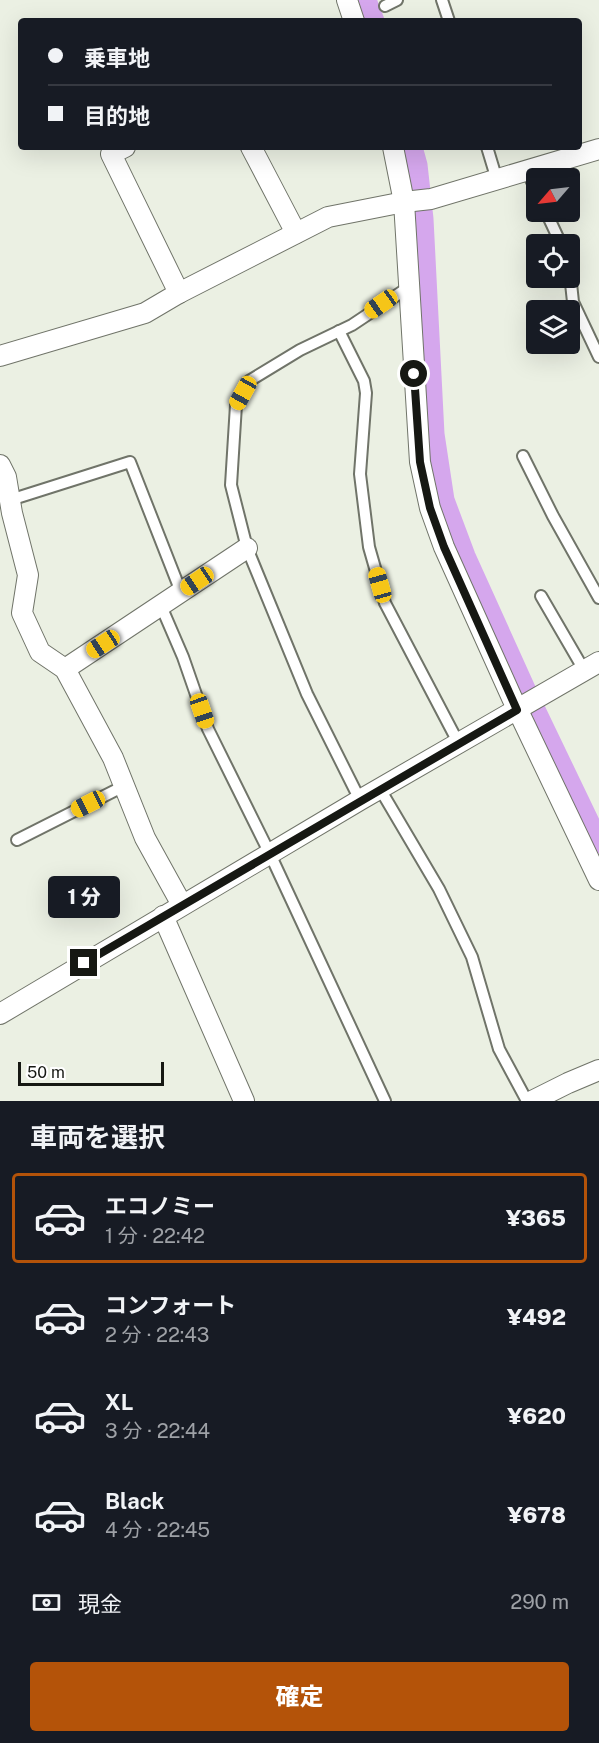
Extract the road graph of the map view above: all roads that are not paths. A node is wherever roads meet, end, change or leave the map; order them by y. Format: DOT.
graph roads {
  1 [pos="347,0"];
  2 [pos="397,0"];
  3 [pos="442,0"];
  4 [pos="385,6"];
  5 [pos="353,18"];
  6 [pos="447,18"];
  7 [pos="599,149"];
  8 [pos="119,150"];
  9 [pos="253,150"];
  10 [pos="394,150"];
  11 [pos="488,150"];
  12 [pos="537,168"];
  13 [pos="526,171"];
  14 [pos="497,180"];
  15 [pos="404,202"];
  16 [pos="296,233"];
  17 [pos="409,287"];
  18 [pos="572,288"];
  19 [pos="179,293"];
  20 [pos="339,331"];
  21 [pos="0,356"];
  22 [pos="599,357"];
  23 [pos="523,456"];
  24 [pos="0,465"];
  25 [pos="10,500"];
  26 [pos="247,548"];
  27 [pos="181,592"];
  28 [pos="541,596"];
  29 [pos="599,598"];
  30 [pos="160,606"];
  31 [pos="592,666"];
  32 [pos="65,669"];
  33 [pos="517,710"];
  34 [pos="459,744"];
  35 [pos="124,786"];
  36 [pos="381,789"];
  37 [pos="360,800"];
  38 [pos="17,840"];
  39 [pos="270,854"];
  40 [pos="599,879"];
  41 [pos="182,905"];
  42 [pos="163,916"];
  43 [pos="0,1014"];
  44 [pos="599,1070"];
  45 [pos="244,1101"];
  46 [pos="385,1101"];
  47 [pos="527,1101"];
  48 [pos="532,1101"];
  1 -- 5 [label="street"];
  2 -- 4 [label="lane"];
  3 -- 6 [label="lane"];
  7 -- 12 [label="street"];
  8 -- 19 [label="street"];
  9 -- 16 [label="street"];
  10 -- 15 [label="street"];
  11 -- 14 [label="lane"];
  13 -- 14 [label="street"];
  14 -- 15 [label="street"];
  15 -- 16 [label="street"];
  15 -- 17 [label="street"];
  16 -- 19 [label="street"];
  17 -- 20 [label="lane"];
  17 -- 33 [label="street"];
  18 -- 22 [label="lane"];
  19 -- 21 [label="street"];
  20 -- 26 [label="lane"];
  20 -- 34 [label="lane"];
  23 -- 29 [label="lane"];
  24 -- 25 [label="street"];
  25 -- 27 [label="lane"];
  25 -- 32 [label="street"];
  26 -- 27 [label="street"];
  26 -- 37 [label="lane"];
  27 -- 30 [label="street"];
  28 -- 31 [label="lane"];
  30 -- 32 [label="street"];
  30 -- 39 [label="lane"];
  31 -- 33 [label="street"];
  32 -- 35 [label="street"];
  33 -- 34 [label="street"];
  33 -- 40 [label="street"];
  34 -- 36 [label="street"];
  35 -- 38 [label="lane"];
  35 -- 41 [label="street"];
  36 -- 37 [label="street"];
  36 -- 47 [label="lane"];
  37 -- 39 [label="street"];
  39 -- 41 [label="street"];
  39 -- 46 [label="lane"];
  41 -- 42 [label="street"];
  42 -- 43 [label="street"];
  42 -- 45 [label="street"];
  44 -- 48 [label="street"];
}
